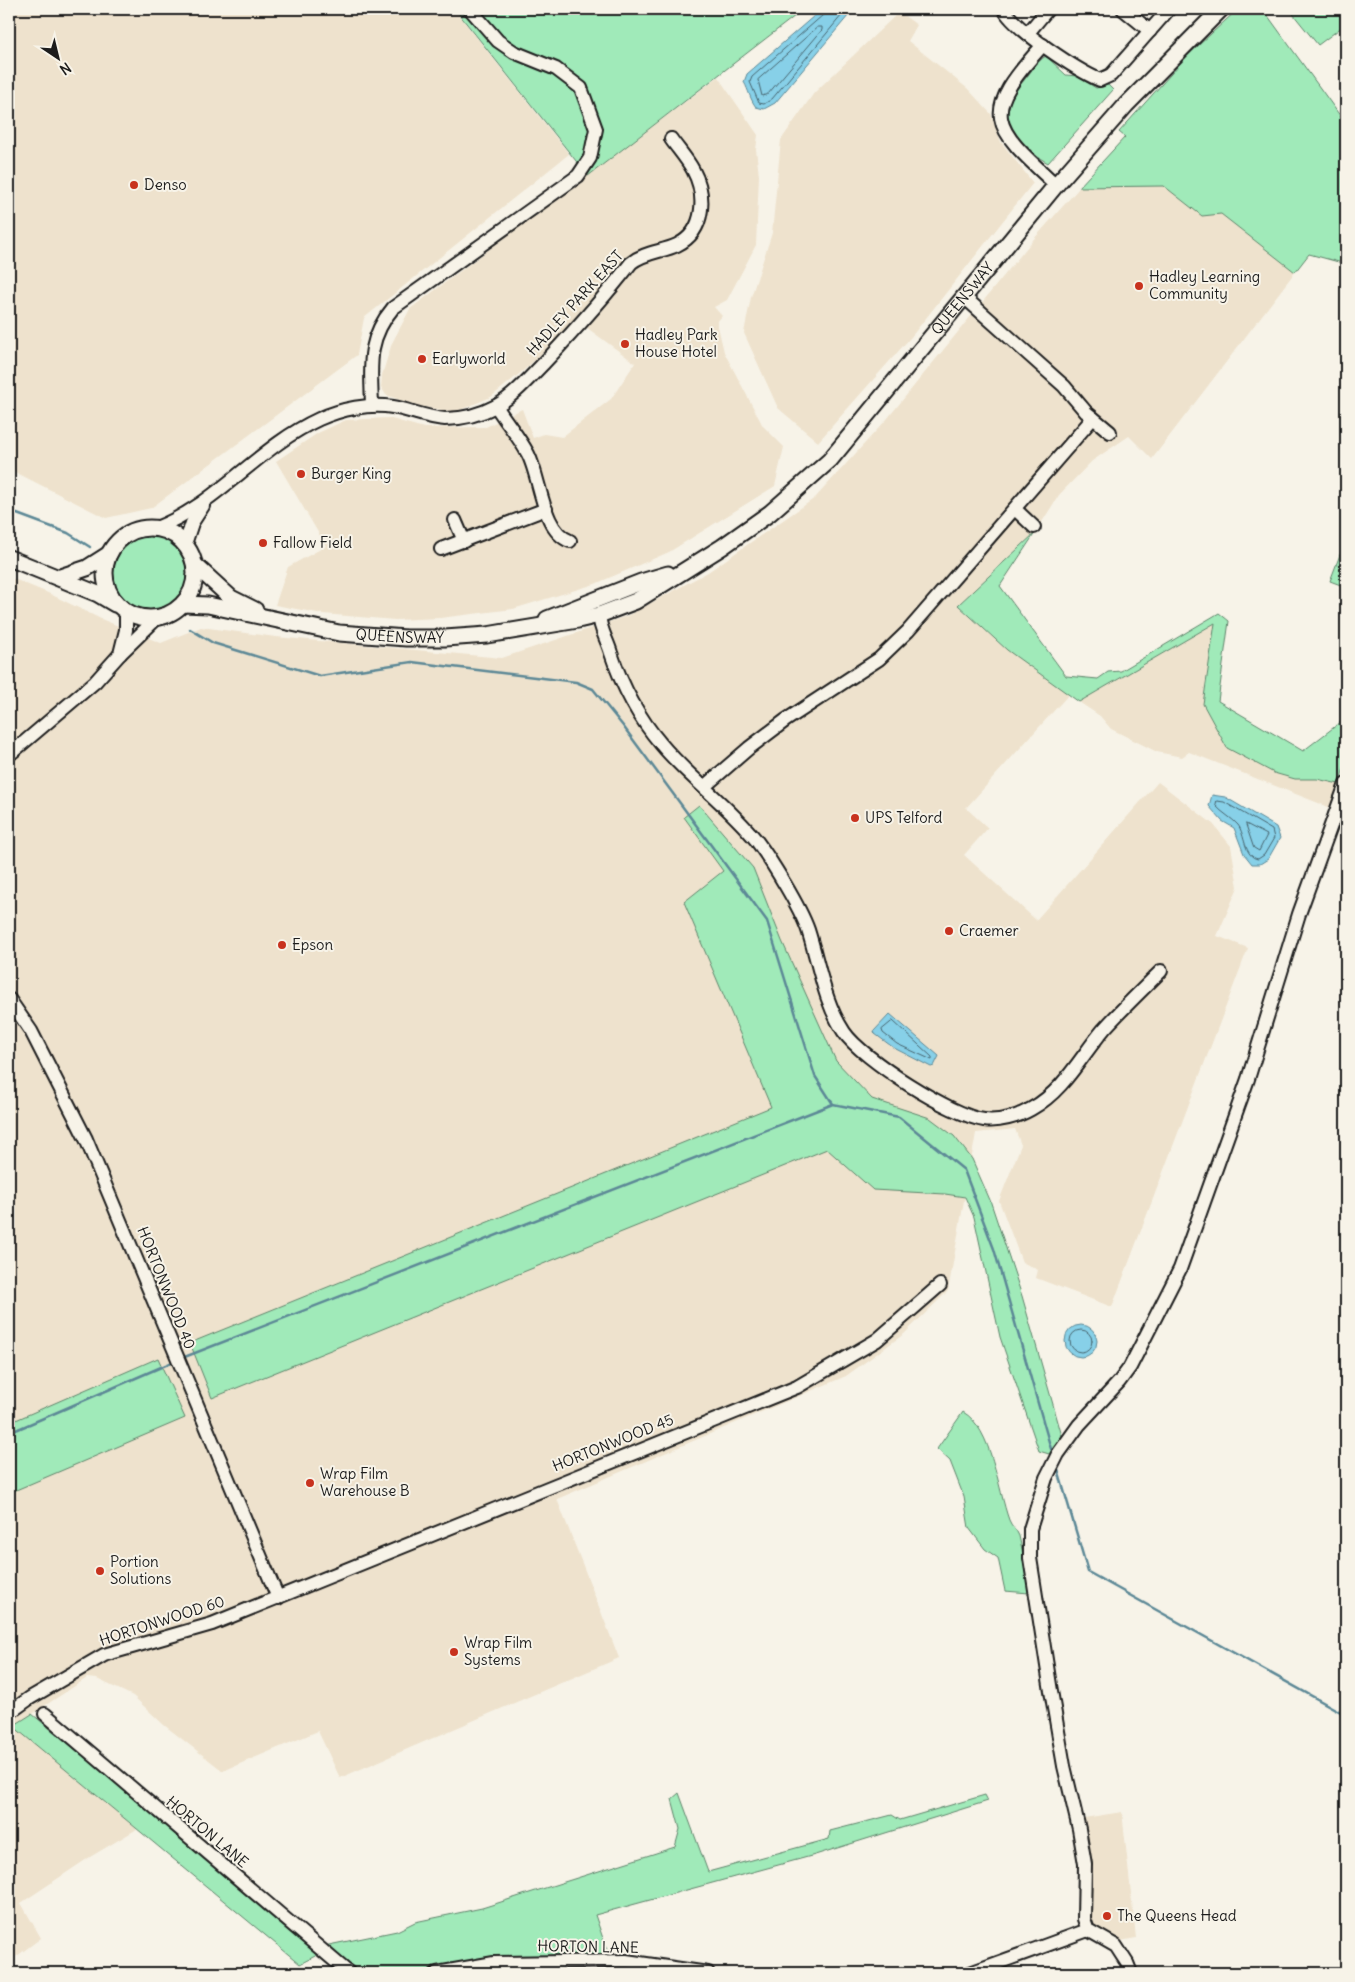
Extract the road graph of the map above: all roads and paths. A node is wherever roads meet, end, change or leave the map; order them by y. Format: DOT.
graph roads {
  1 [pos="470,9"];
  2 [pos="1004,9"];
  3 [pos="1048,9"];
  4 [pos="1123,9"];
  5 [pos="1169,9"];
  6 [pos="1221,9"];
  7 [pos="1150,31"];
  8 [pos="1028,33"];
  9 [pos="1043,44"];
  10 [pos="671,138"];
  11 [pos="1056,185"];
  12 [pos="963,296"];
  13 [pos="372,406"];
  14 [pos="496,406"];
  15 [pos="1093,418"];
  16 [pos="1110,432"];
  17 [pos="208,500"];
  18 [pos="546,509"];
  19 [pos="1015,509"];
  20 [pos="455,520"];
  21 [pos="1034,527"];
  22 [pos="156,528"];
  23 [pos="464,541"];
  24 [pos="570,541"];
  25 [pos="185,544"];
  26 [pos="441,549"];
  27 [pos="109,554"];
  28 [pos="9,558"];
  29 [pos="195,565"];
  30 [pos="60,577"];
  31 [pos="183,604"];
  32 [pos="596,608"];
  33 [pos="123,610"];
  34 [pos="158,618"];
  35 [pos="272,619"];
  36 [pos="120,654"];
  37 [pos="9,755"];
  38 [pos="1346,784"];
  39 [pos="705,786"];
  40 [pos="1161,971"];
  41 [pos="9,999"];
  42 [pos="940,1284"];
  43 [pos="278,1598"];
  44 [pos="9,1713"];
  45 [pos="45,1714"];
  46 [pos="1088,1930"];
  47 [pos="349,1973"];
  48 [pos="438,1973"];
  49 [pos="708,1973"];
  50 [pos="970,1973"];
  51 [pos="1131,1973"];
  1 -- 13 [label="street"];
  2 -- 8 [label="street"];
  3 -- 8 [label="street"];
  4 -- 7 [label="street"];
  5 -- 7 [label="street"];
  6 -- 11 [label="main road, QUEENSWAY"];
  7 -- 9 [label="street"];
  8 -- 9 [label="street"];
  9 -- 11 [label="street"];
  10 -- 14 [label="street, HADLEY PARK EAST"];
  11 -- 12 [label="main road, QUEENSWAY"];
  12 -- 15 [label="street"];
  12 -- 32 [label="main road, QUEENSWAY"];
  13 -- 14 [label="street, HADLEY PARK EAST"];
  13 -- 17 [label="street, HADLEY PARK EAST"];
  14 -- 18 [label="street"];
  15 -- 16 [label="street"];
  15 -- 19 [label="street"];
  17 -- 22 [label="street, HADLEY PARK EAST"];
  17 -- 25 [label="street, HADLEY PARK EAST"];
  18 -- 23 [label="street"];
  18 -- 24 [label="street"];
  19 -- 21 [label="street"];
  19 -- 39 [label="street"];
  20 -- 23 [label="street"];
  22 -- 25 [label="main road"];
  22 -- 27 [label="main road"];
  23 -- 26 [label="street"];
  25 -- 29 [label="main road"];
  27 -- 30 [label="main road"];
  27 -- 33 [label="main road"];
  28 -- 30 [label="main road"];
  29 -- 31 [label="main road"];
  29 -- 35 [label="main road, QUEENSWAY"];
  30 -- 33 [label="main road"];
  31 -- 34 [label="main road"];
  31 -- 35 [label="main road, QUEENSWAY"];
  32 -- 35 [label="main road, QUEENSWAY"];
  32 -- 39 [label="street"];
  33 -- 34 [label="main road"];
  33 -- 36 [label="street"];
  34 -- 36 [label="street"];
  36 -- 37 [label="street"];
  38 -- 46 [label="street"];
  39 -- 40 [label="street"];
  41 -- 43 [label="street, HORTONWOOD 40"];
  42 -- 43 [label="street, HORTONWOOD 45"];
  43 -- 44 [label="street, HORTONWOOD 60"];
  45 -- 47 [label="street, HORTON LANE"];
  46 -- 50 [label="street"];
  46 -- 51 [label="street"];
  48 -- 49 [label="street, HORTON LANE"];
}
